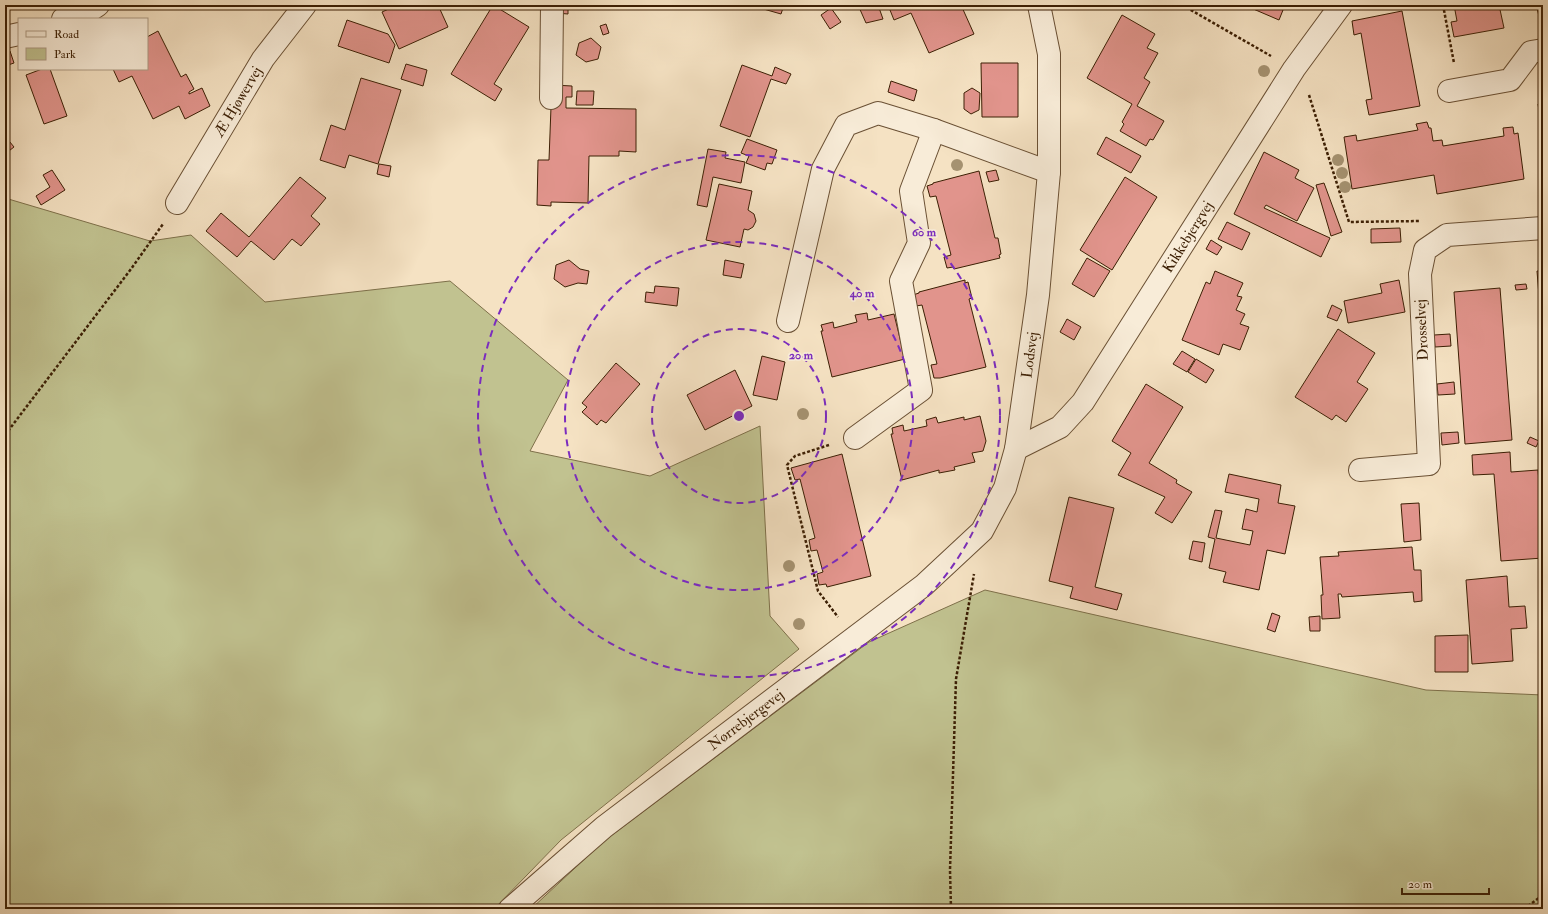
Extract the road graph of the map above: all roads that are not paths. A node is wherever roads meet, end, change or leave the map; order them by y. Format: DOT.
graph roads {
  1 [pos="98,5"];
  2 [pos="305,5"];
  3 [pos="552,5"];
  4 [pos="1039,5"];
  5 [pos="1342,5"];
  6 [pos="66,18"];
  7 [pos="18,34"];
  8 [pos="5,37"];
  9 [pos="1543,50"];
  10 [pos="1454,90"];
  11 [pos="551,98"];
  12 [pos="934,130"];
  13 [pos="1049,172"];
  14 [pos="177,203"];
  15 [pos="1543,228"];
  16 [pos="788,321"];
  17 [pos="856,438"];
  18 [pos="1016,449"];
  19 [pos="1360,470"];
  20 [pos="982,531"];
  21 [pos="510,909"];
  1 -- 6 [label="street"];
  2 -- 14 [label="street, Æ Hjøwervej"];
  3 -- 11 [label="street"];
  4 -- 13 [label="street, Lodsvej"];
  5 -- 18 [label="street, Kikkebjergvej"];
  7 -- 8 [label="street"];
  9 -- 10 [label="street"];
  12 -- 13 [label="street"];
  12 -- 16 [label="street"];
  12 -- 17 [label="street"];
  13 -- 18 [label="street, Lodsvej"];
  15 -- 19 [label="street, Drosselvej"];
  18 -- 20 [label="street, Lodsvej"];
  20 -- 21 [label="street, Nørrebjergevej"];
}
